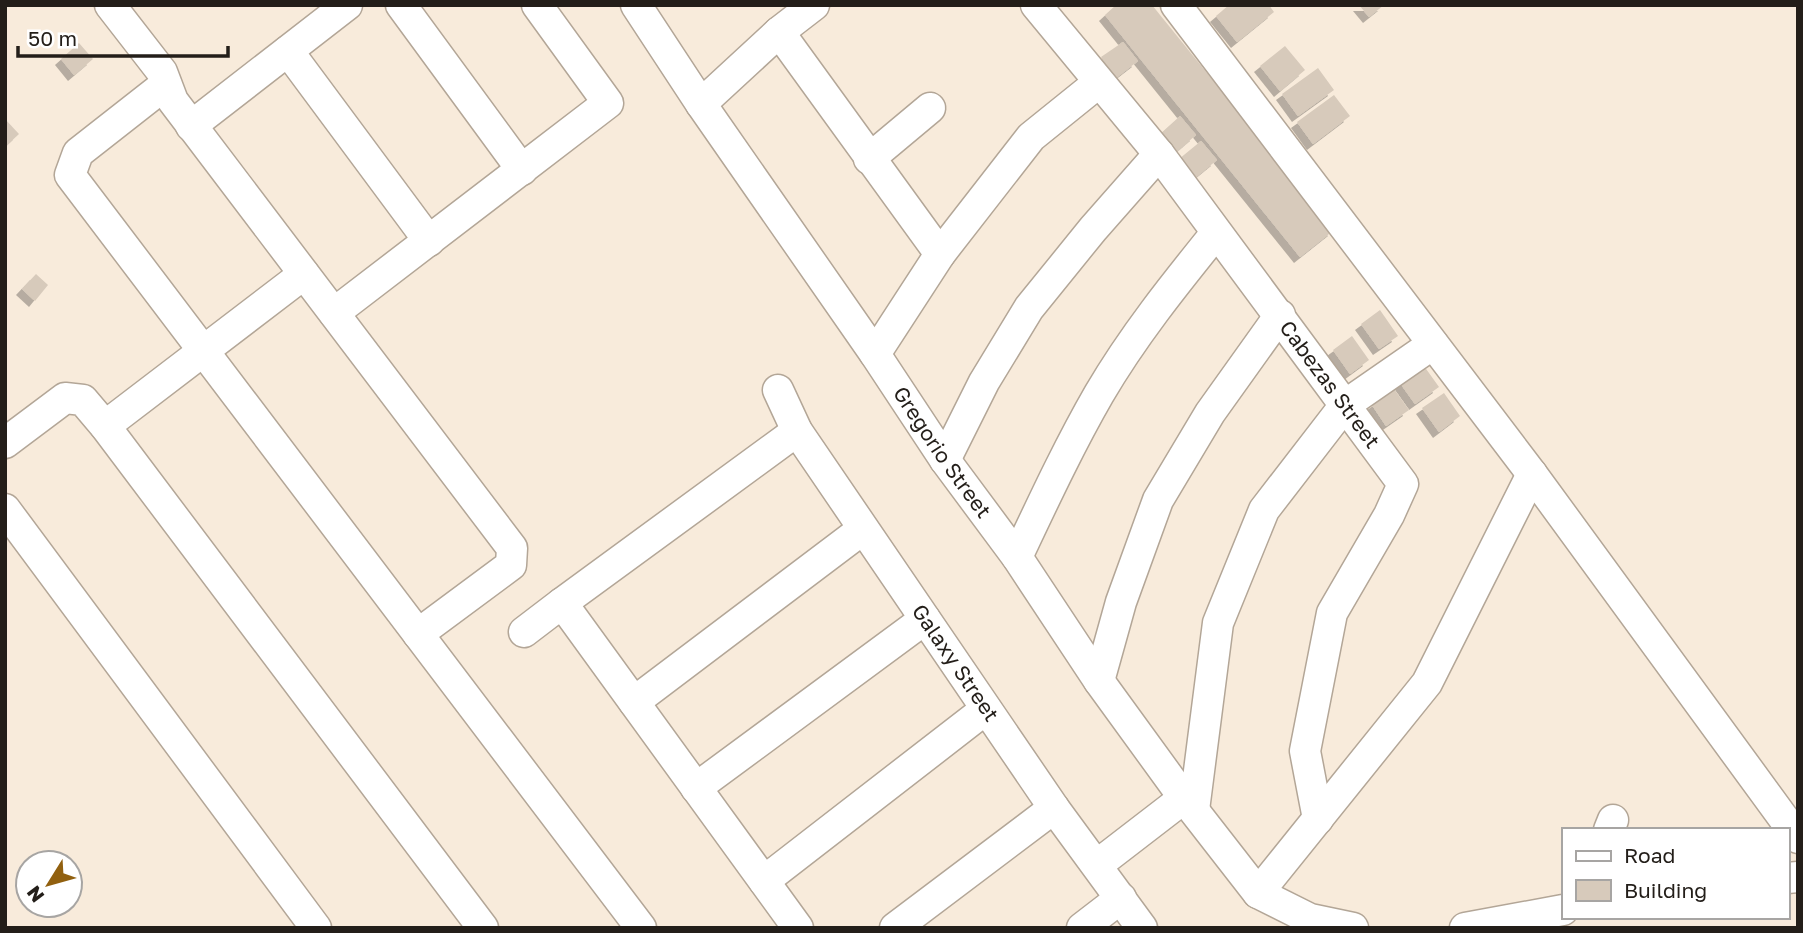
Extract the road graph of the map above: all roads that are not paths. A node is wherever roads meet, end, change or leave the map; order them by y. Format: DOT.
graph roads {
  1 [pos="110,5"];
  2 [pos="347,5"];
  3 [pos="401,5"];
  4 [pos="537,5"];
  5 [pos="636,5"];
  6 [pos="814,5"];
  7 [pos="1036,5"];
  8 [pos="1176,5"];
  9 [pos="779,32"];
  10 [pos="288,51"];
  11 [pos="166,83"];
  12 [pos="1098,83"];
  13 [pos="701,104"];
  14 [pos="930,108"];
  15 [pos="191,126"];
  16 [pos="1159,154"];
  17 [pos="869,159"];
  18 [pos="523,170"];
  19 [pos="1216,233"];
  20 [pos="429,241"];
  21 [pos="940,254"];
  22 [pos="304,274"];
  23 [pos="334,313"];
  24 [pos="1280,315"];
  25 [pos="1433,344"];
  26 [pos="203,351"];
  27 [pos="875,354"];
  28 [pos="778,390"];
  29 [pos="1345,405"];
  30 [pos="105,426"];
  31 [pos="797,431"];
  32 [pos="5,443"];
  33 [pos="945,460"];
  34 [pos="1532,474"];
  35 [pos="5,509"];
  36 [pos="863,528"];
  37 [pos="1017,557"];
  38 [pos="562,603"];
  39 [pos="925,619"];
  40 [pos="524,632"];
  41 [pos="418,634"];
  42 [pos="1099,681"];
  43 [pos="634,702"];
  44 [pos="986,709"];
  45 [pos="696,788"];
  46 [pos="1189,804"];
  47 [pos="1054,808"];
  48 [pos="1318,819"];
  49 [pos="1798,838"];
  50 [pos="1097,865"];
  51 [pos="764,881"];
  52 [pos="1258,893"];
  53 [pos="1121,898"];
  54 [pos="1562,910"];
  55 [pos="316,928"];
  56 [pos="483,928"];
  57 [pos="640,928"];
  58 [pos="798,928"];
  59 [pos="895,928"];
  60 [pos="1082,928"];
  61 [pos="1142,928"];
  62 [pos="1353,928"];
  63 [pos="1465,928"];
  1 -- 11 [label="street"];
  2 -- 10 [label="street"];
  3 -- 18 [label="street"];
  4 -- 18 [label="street"];
  5 -- 13 [label="street, Gregorio Street"];
  6 -- 9 [label="street"];
  7 -- 12 [label="street, Cabezas Street"];
  8 -- 25 [label="street"];
  9 -- 13 [label="street"];
  9 -- 17 [label="street"];
  10 -- 15 [label="street"];
  10 -- 20 [label="street"];
  11 -- 15 [label="street"];
  11 -- 26 [label="street"];
  12 -- 16 [label="street, Cabezas Street"];
  12 -- 21 [label="street"];
  13 -- 27 [label="street, Gregorio Street"];
  14 -- 17 [label="street"];
  15 -- 22 [label="street"];
  16 -- 19 [label="street, Cabezas Street"];
  16 -- 33 [label="street"];
  17 -- 21 [label="street"];
  18 -- 20 [label="street"];
  19 -- 24 [label="street, Cabezas Street"];
  19 -- 37 [label="street"];
  20 -- 23 [label="street"];
  21 -- 27 [label="street"];
  22 -- 23 [label="street"];
  22 -- 26 [label="street"];
  23 -- 41 [label="street"];
  24 -- 29 [label="street, Cabezas Street"];
  24 -- 42 [label="street"];
  25 -- 29 [label="street"];
  25 -- 34 [label="street"];
  26 -- 30 [label="street"];
  26 -- 41 [label="street"];
  27 -- 33 [label="street, Gregorio Street"];
  28 -- 31 [label="street, Galaxy Street"];
  29 -- 46 [label="street"];
  29 -- 48 [label="street, Cabezas Street"];
  30 -- 32 [label="street"];
  30 -- 56 [label="street"];
  31 -- 36 [label="street, Galaxy Street"];
  31 -- 38 [label="street"];
  33 -- 37 [label="street, Gregorio Street"];
  34 -- 48 [label="street"];
  34 -- 49 [label="street"];
  35 -- 55 [label="street"];
  36 -- 39 [label="street, Galaxy Street"];
  36 -- 43 [label="street"];
  37 -- 42 [label="street, Gregorio Street"];
  38 -- 40 [label="street"];
  38 -- 43 [label="street"];
  39 -- 44 [label="street, Galaxy Street"];
  39 -- 45 [label="street"];
  41 -- 57 [label="street"];
  42 -- 46 [label="street, Gregorio Street"];
  43 -- 45 [label="street"];
  44 -- 47 [label="street, Galaxy Street"];
  44 -- 51 [label="street"];
  45 -- 51 [label="street"];
  46 -- 50 [label="street"];
  46 -- 52 [label="street, Gregorio Street"];
  47 -- 50 [label="street, Galaxy Street"];
  47 -- 59 [label="street"];
  48 -- 52 [label="street"];
  50 -- 53 [label="street, Galaxy Street"];
  51 -- 58 [label="street"];
  52 -- 62 [label="street"];
  53 -- 60 [label="street"];
  53 -- 61 [label="street, Galaxy Street"];
  54 -- 63 [label="street"];
}
